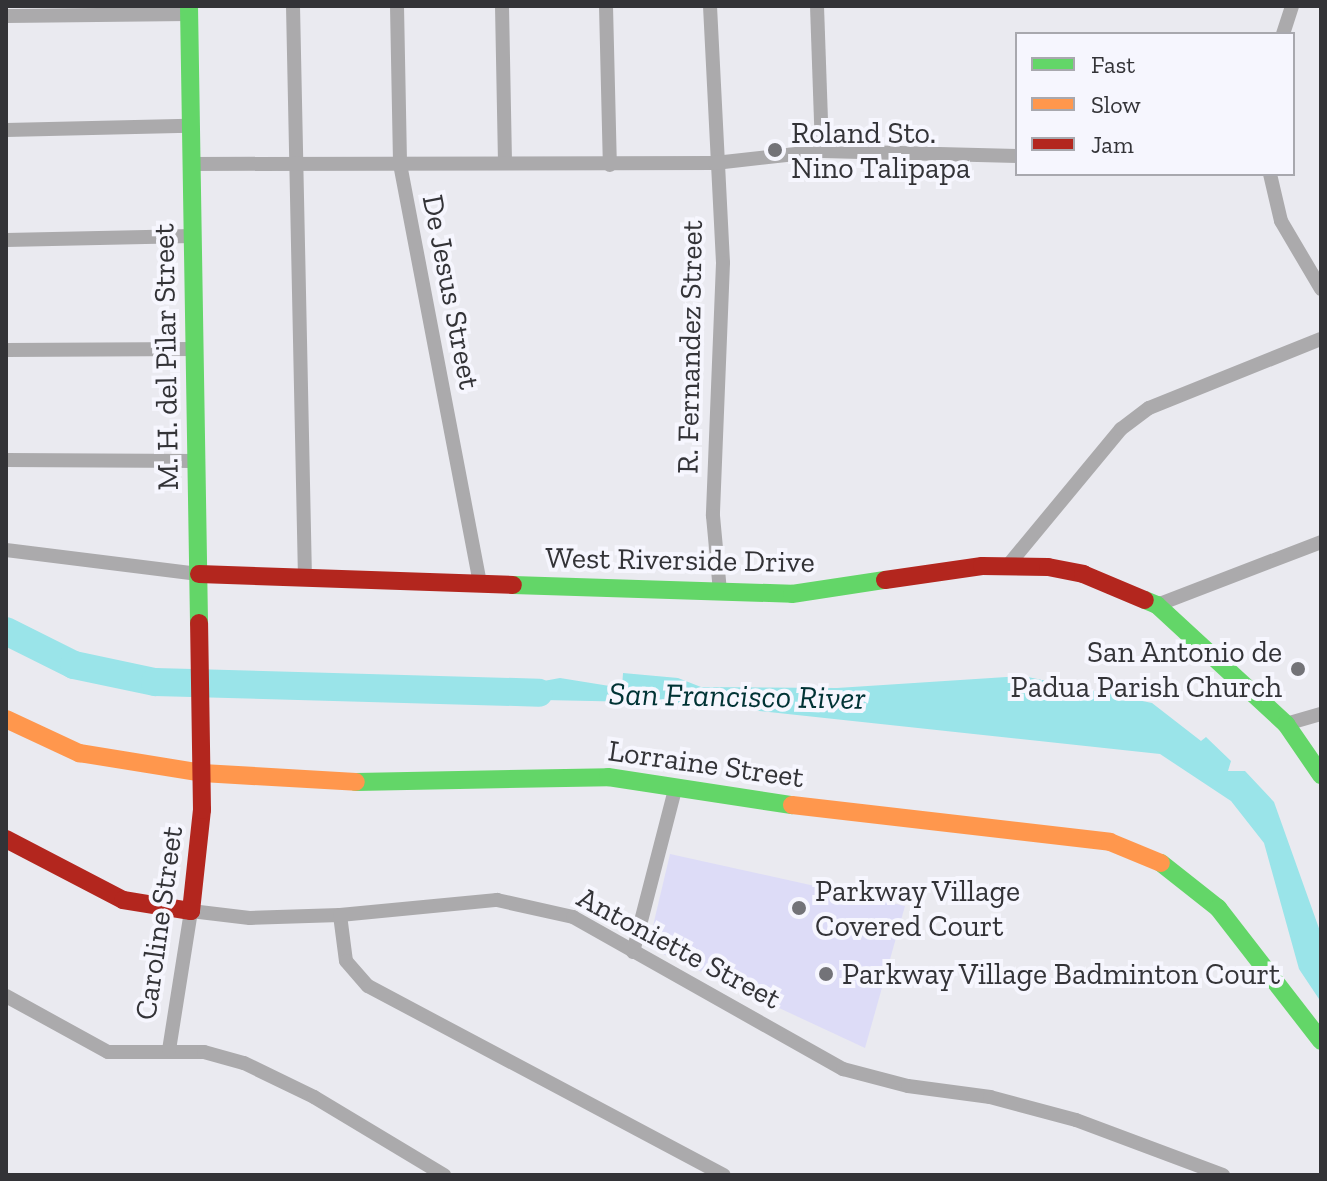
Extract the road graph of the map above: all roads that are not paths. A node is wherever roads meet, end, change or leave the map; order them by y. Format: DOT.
graph roads {
  1 [pos="293,6"];
  2 [pos="397,6"];
  3 [pos="502,6"];
  4 [pos="606,6"];
  5 [pos="710,6"];
  6 [pos="817,6"];
  7 [pos="1292,6"];
  8 [pos="189,10"];
  9 [pos="6,16"];
  10 [pos="1284,32"];
  11 [pos="189,126"];
  12 [pos="6,130"];
  13 [pos="822,151"];
  14 [pos="1015,156"];
  15 [pos="505,163"];
  16 [pos="715,163"];
  17 [pos="190,164"];
  18 [pos="400,164"];
  19 [pos="296,165"];
  20 [pos="610,165"];
  21 [pos="1270,176"];
  22 [pos="192,236"];
  23 [pos="6,240"];
  24 [pos="1321,289"];
  25 [pos="1321,339"];
  26 [pos="194,349"];
  27 [pos="6,350"];
  28 [pos="6,460"];
  29 [pos="197,461"];
  30 [pos="1321,542"];
  31 [pos="6,550"];
  32 [pos="1010,563"];
  33 [pos="199,574"];
  34 [pos="305,578"];
  35 [pos="480,584"];
  36 [pos="720,592"];
  37 [pos="1157,605"];
  38 [pos="201,707"];
  39 [pos="1321,714"];
  40 [pos="6,719"];
  41 [pos="1286,724"];
  42 [pos="202,773"];
  43 [pos="1321,775"];
  44 [pos="675,790"];
  45 [pos="6,839"];
  46 [pos="191,911"];
  47 [pos="340,915"];
  48 [pos="633,952"];
  49 [pos="6,996"];
  50 [pos="1321,1041"];
  51 [pos="169,1050"];
  52 [pos="444,1175"];
  53 [pos="724,1175"];
  54 [pos="1223,1175"];
  1 -- 19 [label="street"];
  2 -- 18 [label="street, De Jesus Street"];
  3 -- 15 [label="street"];
  4 -- 20 [label="street"];
  5 -- 16 [label="street, R. Fernandez Street"];
  6 -- 13 [label="street"];
  7 -- 10 [label="street"];
  8 -- 9 [label="street"];
  8 -- 11 [label="street, M. H. del Pilar Street"];
  11 -- 12 [label="street"];
  11 -- 17 [label="street, M. H. del Pilar Street"];
  13 -- 14 [label="street"];
  13 -- 16 [label="street"];
  15 -- 18 [label="street"];
  15 -- 20 [label="street"];
  16 -- 20 [label="street"];
  16 -- 36 [label="street, R. Fernandez Street"];
  17 -- 19 [label="street"];
  17 -- 22 [label="street, M. H. del Pilar Street"];
  18 -- 19 [label="street"];
  18 -- 35 [label="street, De Jesus Street"];
  19 -- 34 [label="street"];
  21 -- 24 [label="street"];
  22 -- 23 [label="street"];
  22 -- 26 [label="street, M. H. del Pilar Street"];
  25 -- 32 [label="street"];
  26 -- 27 [label="street"];
  26 -- 29 [label="street, M. H. del Pilar Street"];
  28 -- 29 [label="street"];
  29 -- 33 [label="street, M. H. del Pilar Street"];
  30 -- 37 [label="street"];
  31 -- 33 [label="street, West Riverside Drive"];
  32 -- 36 [label="street, West Riverside Drive"];
  32 -- 37 [label="street, West Riverside Drive"];
  33 -- 34 [label="street, West Riverside Drive"];
  33 -- 38 [label="street, M. H. del Pilar Street"];
  34 -- 35 [label="street, West Riverside Drive"];
  35 -- 36 [label="street, West Riverside Drive"];
  37 -- 41 [label="street, West Riverside Drive"];
  38 -- 42 [label="street, Caroline Street"];
  39 -- 41 [label="street"];
  40 -- 42 [label="street, Lorraine Street"];
  41 -- 43 [label="street, West Riverside Drive"];
  42 -- 44 [label="street, Lorraine Street"];
  42 -- 46 [label="street, Caroline Street"];
  44 -- 48 [label="street"];
  44 -- 50 [label="street, Lorraine Street"];
  45 -- 46 [label="street, Antoniette Street"];
  46 -- 47 [label="street, Antoniette Street"];
  46 -- 51 [label="street, Caroline Street"];
  47 -- 48 [label="street, Antoniette Street"];
  47 -- 53 [label="street"];
  48 -- 54 [label="street, Antoniette Street"];
  49 -- 51 [label="street"];
  51 -- 52 [label="street"];
}
